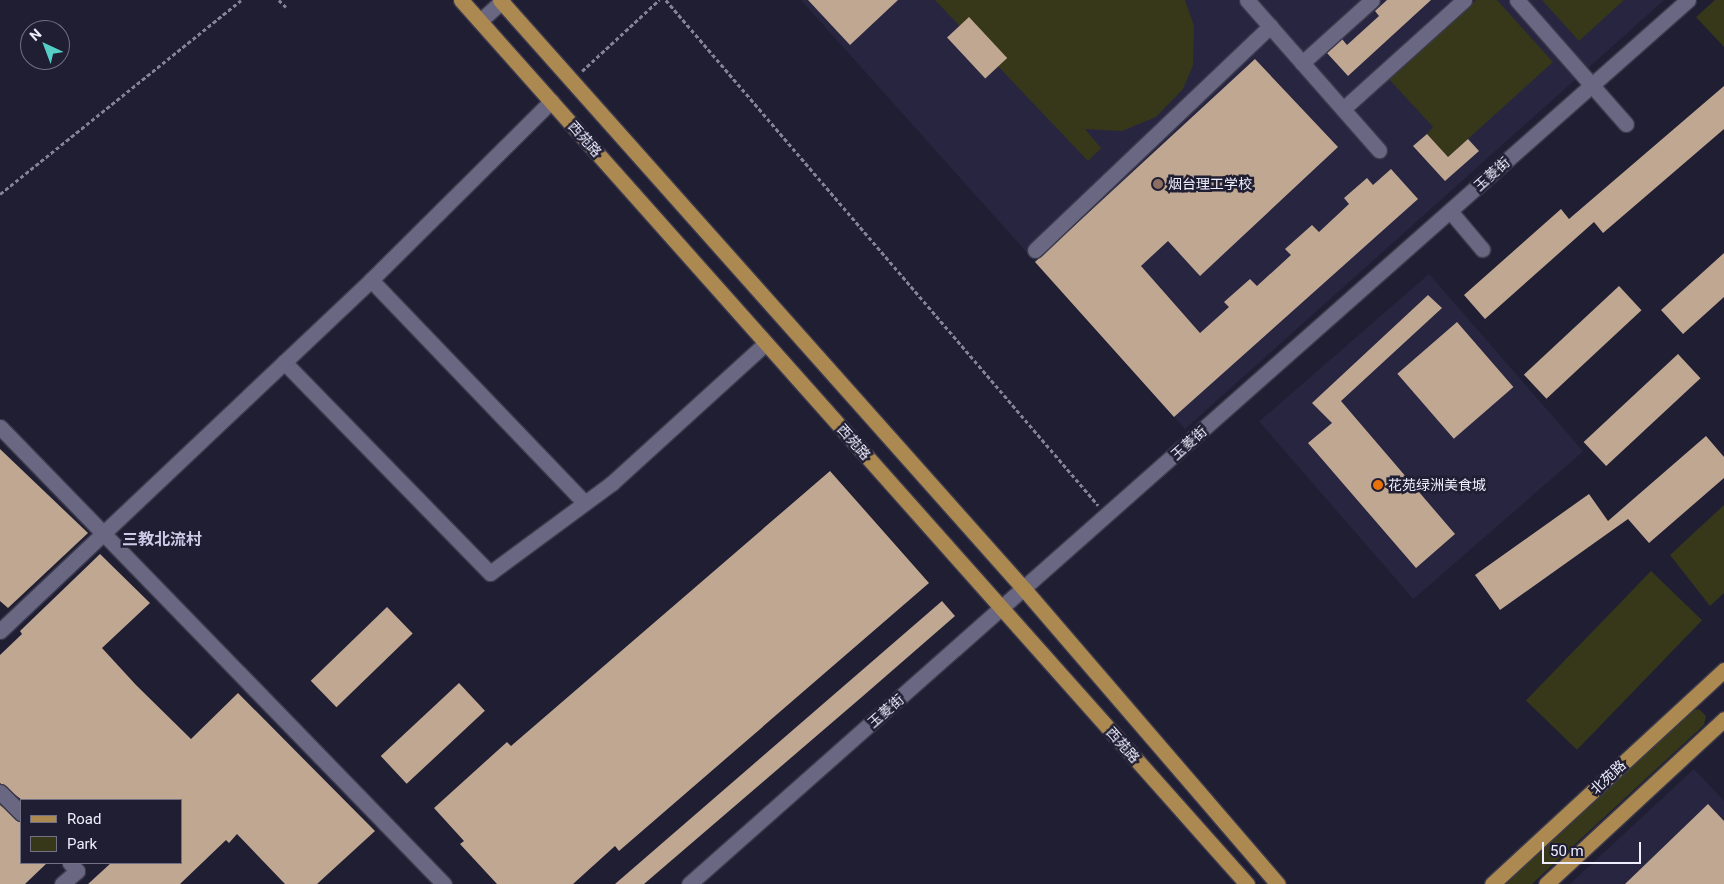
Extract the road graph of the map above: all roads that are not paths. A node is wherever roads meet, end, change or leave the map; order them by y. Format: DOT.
graph roads {
  1 [pos="461,0"];
  2 [pos="501,0"];
  3 [pos="1247,0"];
  4 [pos="1372,0"];
  5 [pos="1464,0"];
  6 [pos="1517,0"];
  7 [pos="1687,0"];
  8 [pos="480,21"];
  9 [pos="1270,26"];
  10 [pos="1302,63"];
  11 [pos="1592,85"];
  12 [pos="551,101"];
  13 [pos="1343,109"];
  14 [pos="1626,124"];
  15 [pos="1380,150"];
  16 [pos="1450,211"];
  17 [pos="1482,249"];
  18 [pos="1035,250"];
  19 [pos="371,280"];
  20 [pos="766,343"];
  21 [pos="284,362"];
  22 [pos="0,427"];
  23 [pos="584,502"];
  24 [pos="102,532"];
  25 [pos="1024,589"];
  26 [pos="1002,609"];
  27 [pos="0,631"];
  28 [pos="1724,670"];
  29 [pos="1724,719"];
  30 [pos="0,792"];
  31 [pos="20,813"];
  32 [pos="71,864"];
  33 [pos="62,884"];
  34 [pos="444,884"];
  35 [pos="689,884"];
  36 [pos="1247,884"];
  37 [pos="1278,884"];
  38 [pos="1492,884"];
  39 [pos="1546,884"];
  1 -- 8 [label="main road, 西苑路"];
  2 -- 8 [label="street"];
  2 -- 25 [label="main road, 西苑路"];
  3 -- 9 [label="street"];
  4 -- 10 [label="street"];
  5 -- 13 [label="street"];
  6 -- 11 [label="street"];
  7 -- 11 [label="street, 玉菱街"];
  8 -- 12 [label="main road, 西苑路"];
  9 -- 10 [label="street"];
  9 -- 18 [label="street"];
  10 -- 13 [label="street"];
  11 -- 14 [label="street"];
  11 -- 16 [label="street, 玉菱街"];
  12 -- 19 [label="street"];
  12 -- 20 [label="main road, 西苑路"];
  13 -- 15 [label="street"];
  16 -- 17 [label="street"];
  16 -- 25 [label="street, 玉菱街"];
  19 -- 21 [label="street"];
  19 -- 23 [label="street"];
  20 -- 23 [label="street"];
  20 -- 26 [label="main road, 西苑路"];
  21 -- 23 [label="street"];
  21 -- 24 [label="street"];
  22 -- 24 [label="street"];
  24 -- 27 [label="street"];
  24 -- 34 [label="street"];
  25 -- 26 [label="street, 玉菱街"];
  25 -- 37 [label="main road, 西苑路"];
  26 -- 35 [label="street, 玉菱街"];
  26 -- 36 [label="main road, 西苑路"];
  28 -- 38 [label="main road, 北苑路"];
  29 -- 39 [label="main road"];
  30 -- 31 [label="street"];
  32 -- 33 [label="street"];
}
